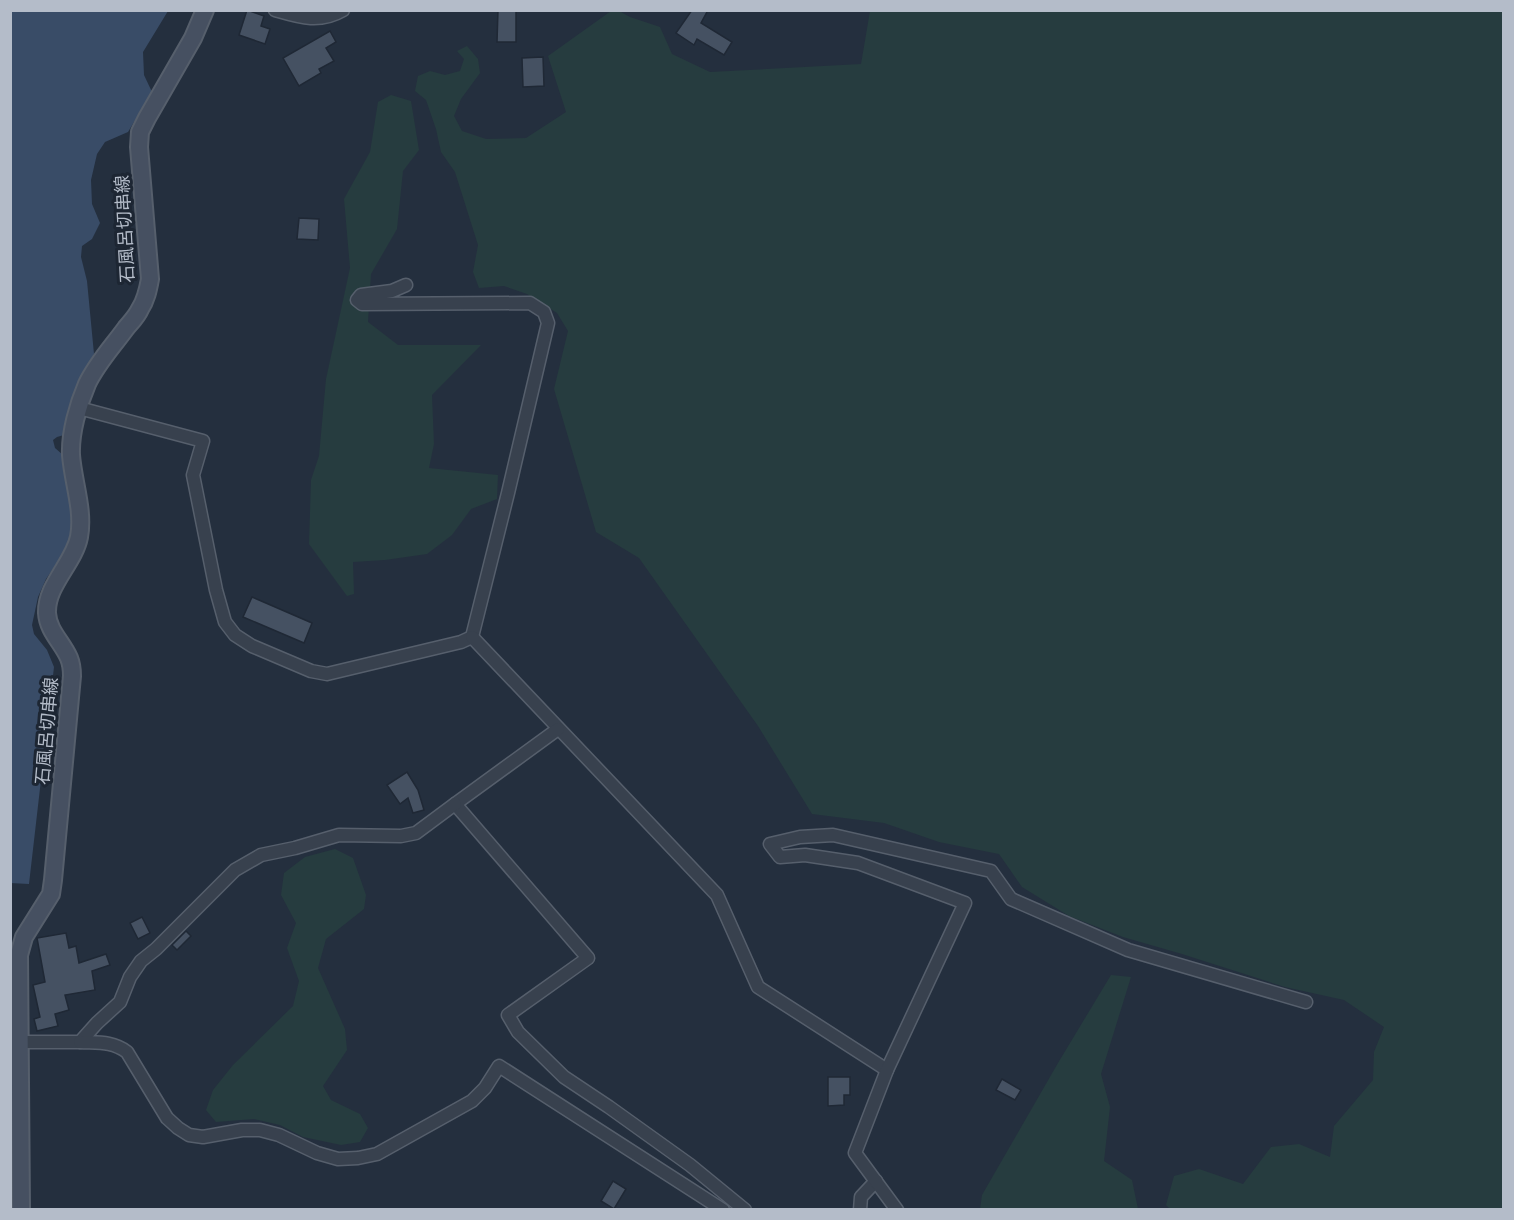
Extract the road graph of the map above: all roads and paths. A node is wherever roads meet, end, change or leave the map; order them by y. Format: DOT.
graph roads {
  1 [pos="205,10"];
  2 [pos="275,10"];
  3 [pos="343,10"];
  4 [pos="406,285"];
  5 [pos="80,408"];
  6 [pos="472,637"];
  7 [pos="558,729"];
  8 [pos="455,804"];
  9 [pos="1306,1002"];
  10 [pos="19,1042"];
  11 [pos="80,1042"];
  12 [pos="886,1070"];
  13 [pos="876,1181"];
  14 [pos="21,1209"];
  15 [pos="723,1209"];
  16 [pos="745,1209"];
  17 [pos="860,1209"];
  18 [pos="897,1209"];
  1 -- 5 [label="main road, 石風呂切串線"];
  2 -- 3 [label="street"];
  4 -- 6 [label="street"];
  5 -- 6 [label="street"];
  5 -- 10 [label="main road, 石風呂切串線"];
  6 -- 7 [label="street"];
  7 -- 8 [label="street"];
  7 -- 12 [label="street"];
  8 -- 11 [label="street"];
  8 -- 16 [label="street"];
  9 -- 12 [label="street"];
  10 -- 11 [label="street"];
  10 -- 14 [label="main road, 石風呂切串線"];
  11 -- 15 [label="street"];
  12 -- 13 [label="street"];
  13 -- 17 [label="street"];
  13 -- 18 [label="street"];
}
